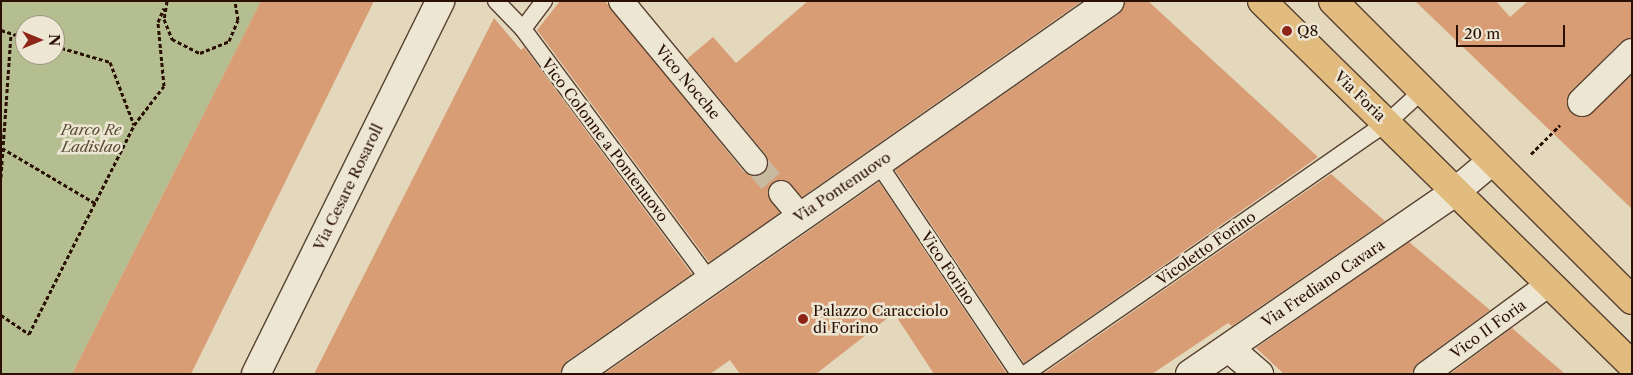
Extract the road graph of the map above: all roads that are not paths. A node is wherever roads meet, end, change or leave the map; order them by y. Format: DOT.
graph roads {
  1 [pos="440,1"];
  2 [pos="496,1"];
  3 [pos="544,1"];
  4 [pos="621,1"];
  5 [pos="1110,1"];
  6 [pos="1262,1"];
  7 [pos="1333,1"];
  8 [pos="523,29"];
  9 [pos="1632,53"];
  10 [pos="1422,91"];
  11 [pos="1582,102"];
  12 [pos="1388,122"];
  13 [pos="755,162"];
  14 [pos="878,163"];
  15 [pos="1500,169"];
  16 [pos="1456,192"];
  17 [pos="781,193"];
  18 [pos="800,216"];
  19 [pos="709,279"];
  20 [pos="1549,284"];
  21 [pos="1632,300"];
  22 [pos="1229,348"];
  23 [pos="1632,365"];
  24 [pos="256,374"];
  25 [pos="576,374"];
  26 [pos="1018,374"];
  27 [pos="1025,374"];
  28 [pos="1190,374"];
  29 [pos="1259,374"];
  30 [pos="1426,374"];
  1 -- 24 [label="street, Via Cesare Rosaroll"];
  2 -- 8 [label="lane, Vico Colonne a Pontenuovo"];
  3 -- 8 [label="lane"];
  4 -- 13 [label="street, Vico Nocche"];
  5 -- 14 [label="street, Via Pontenuovo"];
  6 -- 12 [label="main road, Via Foria"];
  7 -- 10 [label="main road"];
  8 -- 19 [label="lane, Vico Colonne a Pontenuovo"];
  9 -- 11 [label="street"];
  10 -- 12 [label="lane, Vicoletto Forino"];
  10 -- 15 [label="main road"];
  12 -- 16 [label="main road, Via Foria"];
  12 -- 27 [label="lane, Vicoletto Forino"];
  14 -- 18 [label="street, Via Pontenuovo"];
  14 -- 26 [label="lane, Vico Forino"];
  15 -- 16 [label="street"];
  15 -- 21 [label="main road"];
  16 -- 20 [label="main road, Via Foria"];
  16 -- 22 [label="street, Via Frediano Cavara"];
  17 -- 18 [label="street"];
  18 -- 19 [label="street, Via Pontenuovo"];
  19 -- 25 [label="street, Via Pontenuovo"];
  20 -- 23 [label="main road, Via Foria"];
  20 -- 30 [label="street, Vico II Foria"];
  22 -- 28 [label="street, Via Frediano Cavara"];
  22 -- 29 [label="street"];
}
